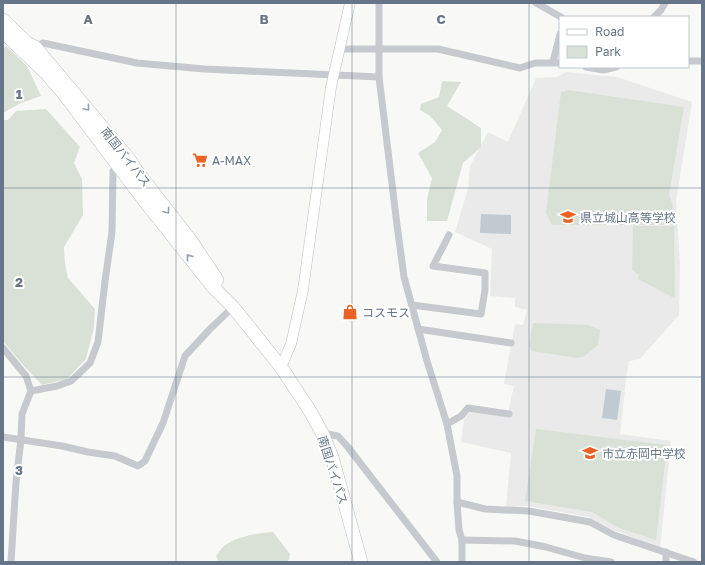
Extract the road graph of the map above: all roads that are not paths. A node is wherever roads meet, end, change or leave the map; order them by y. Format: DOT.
graph roads {
  1 [pos="350,3"];
  2 [pos="379,3"];
  3 [pos="536,3"];
  4 [pos="665,3"];
  5 [pos="559,16"];
  6 [pos="655,16"];
  7 [pos="3,20"];
  8 [pos="3,32"];
  9 [pos="559,43"];
  10 [pos="379,48"];
  11 [pos="340,49"];
  12 [pos="30,50"];
  13 [pos="689,61"];
  14 [pos="702,61"];
  15 [pos="557,62"];
  16 [pos="591,68"];
  17 [pos="611,68"];
  18 [pos="333,74"];
  19 [pos="379,76"];
  20 [pos="129,159"];
  21 [pos="118,165"];
  22 [pos="448,235"];
  23 [pos="412,306"];
  24 [pos="233,308"];
  25 [pos="418,329"];
  26 [pos="511,343"];
  27 [pos="3,348"];
  28 [pos="281,367"];
  29 [pos="31,391"];
  30 [pos="508,414"];
  31 [pos="447,424"];
  32 [pos="322,433"];
  33 [pos="3,437"];
  34 [pos="21,439"];
  35 [pos="457,502"];
  36 [pos="462,540"];
  37 [pos="666,552"];
  38 [pos="11,562"];
  39 [pos="361,562"];
  40 [pos="437,562"];
  41 [pos="462,562"];
  42 [pos="611,562"];
  43 [pos="666,562"];
  44 [pos="694,562"];
  1 -- 11 [label="street"];
  2 -- 10 [label="street"];
  3 -- 5 [label="street"];
  4 -- 6 [label="street"];
  7 -- 12 [label="highway, 南国バイパス"];
  8 -- 12 [label="highway, 南国バイパス"];
  9 -- 15 [label="street"];
  10 -- 11 [label="street"];
  10 -- 15 [label="street"];
  10 -- 19 [label="street"];
  11 -- 18 [label="street"];
  12 -- 18 [label="street"];
  12 -- 20 [label="highway, 南国バイパス, one-way"];
  12 -- 21 [label="highway, 南国バイパス"];
  13 -- 14 [label="street"];
  16 -- 17 [label="street"];
  18 -- 19 [label="street"];
  18 -- 28 [label="street"];
  19 -- 23 [label="street"];
  20 -- 21 [label="street"];
  20 -- 24 [label="highway, 南国バイパス, one-way"];
  24 -- 21 [label="highway, 南国バイパス, one-way"];
  21 -- 29 [label="street"];
  22 -- 23 [label="street"];
  23 -- 25 [label="street"];
  24 -- 28 [label="highway, 南国バイパス"];
  24 -- 34 [label="street"];
  25 -- 26 [label="street"];
  25 -- 31 [label="street"];
  27 -- 29 [label="street"];
  28 -- 32 [label="highway, 南国バイパス"];
  29 -- 34 [label="street"];
  30 -- 31 [label="street"];
  31 -- 35 [label="street"];
  32 -- 39 [label="highway, 南国バイパス"];
  32 -- 40 [label="street"];
  33 -- 34 [label="street"];
  34 -- 38 [label="street"];
  35 -- 36 [label="street"];
  35 -- 37 [label="street"];
  36 -- 41 [label="street"];
  36 -- 42 [label="street"];
  37 -- 43 [label="street"];
  37 -- 44 [label="street"];
}
